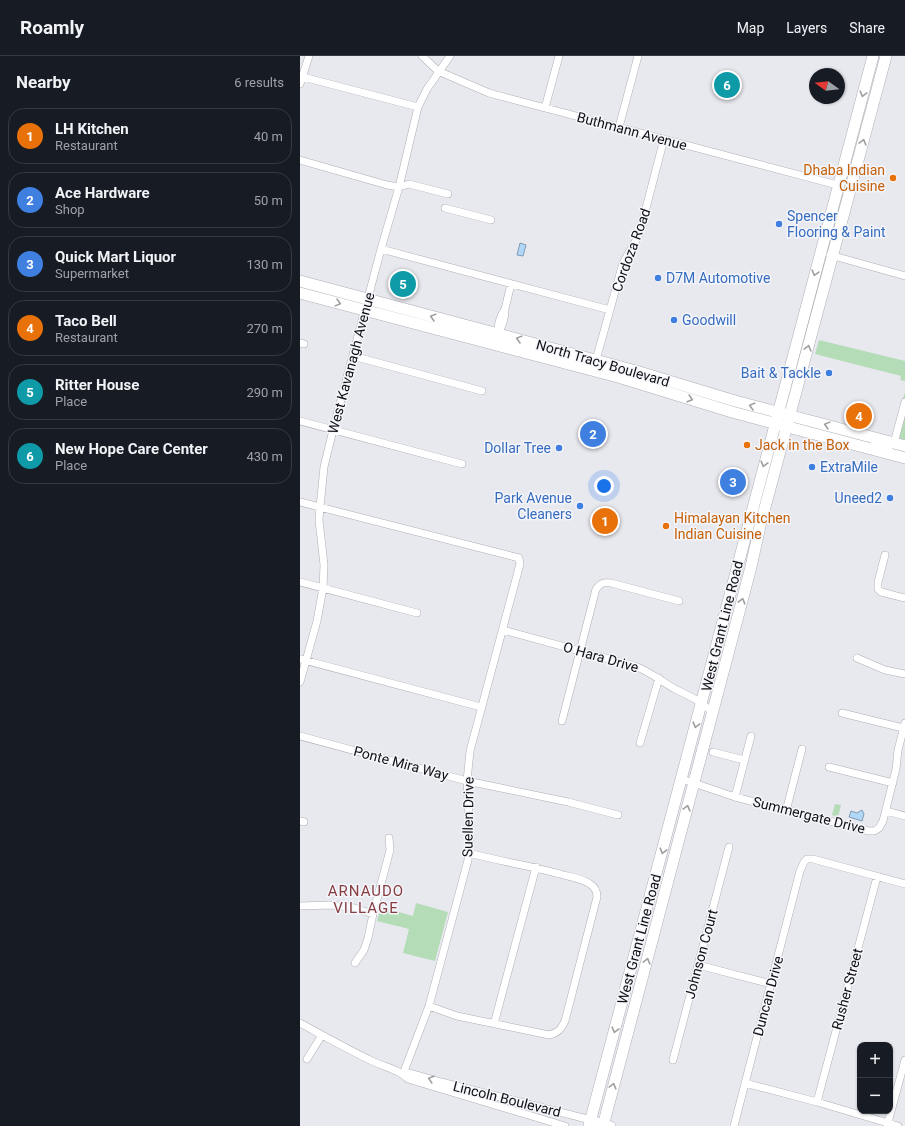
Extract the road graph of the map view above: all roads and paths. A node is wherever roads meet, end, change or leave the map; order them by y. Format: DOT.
graph roads {
  1 [pos="309,56"];
  2 [pos="422,56"];
  3 [pos="450,56"];
  4 [pos="559,56"];
  5 [pos="638,56"];
  6 [pos="873,56"];
  7 [pos="886,56"];
  8 [pos="438,71"];
  9 [pos="303,77"];
  10 [pos="300,84"];
  11 [pos="418,107"];
  12 [pos="545,108"];
  13 [pos="619,127"];
  14 [pos="664,139"];
  15 [pos="300,160"];
  16 [pos="839,185"];
  17 [pos="399,187"];
  18 [pos="851,188"];
  19 [pos="448,194"];
  20 [pos="445,208"];
  21 [pos="491,220"];
  22 [pos="381,249"];
  23 [pos="821,253"];
  24 [pos="832,256"];
  25 [pos="905,276"];
  26 [pos="300,282"];
  27 [pos="511,284"];
  28 [pos="300,293"];
  29 [pos="368,300"];
  30 [pos="365,310"];
  31 [pos="610,310"];
  32 [pos="432,328"];
  33 [pos="498,334"];
  34 [pos="353,356"];
  35 [pos="549,359"];
  36 [pos="596,360"];
  37 [pos="482,390"];
  38 [pos="905,402"];
  39 [pos="776,418"];
  40 [pos="300,421"];
  41 [pos="788,421"];
  42 [pos="333,430"];
  43 [pos="900,444"];
  44 [pos="858,445"];
  45 [pos="905,458"];
  46 [pos="462,464"];
  47 [pos="300,502"];
  48 [pos="320,507"];
  49 [pos="885,555"];
  50 [pos="300,582"];
  51 [pos="323,588"];
  52 [pos="905,598"];
  53 [pos="679,601"];
  54 [pos="729,601"];
  55 [pos="417,613"];
  56 [pos="735,627"];
  57 [pos="502,630"];
  58 [pos="580,651"];
  59 [pos="857,658"];
  60 [pos="303,660"];
  61 [pos="905,674"];
  62 [pos="658,678"];
  63 [pos="300,682"];
  64 [pos="702,702"];
  65 [pos="481,707"];
  66 [pos="712,712"];
  67 [pos="842,713"];
  68 [pos="562,721"];
  69 [pos="904,726"];
  70 [pos="300,736"];
  71 [pos="751,736"];
  72 [pos="640,743"];
  73 [pos="802,749"];
  74 [pos="902,751"];
  75 [pos="713,752"];
  76 [pos="744,760"];
  77 [pos="829,767"];
  78 [pos="682,779"];
  79 [pos="467,781"];
  80 [pos="694,782"];
  81 [pos="893,783"];
  82 [pos="735,797"];
  83 [pos="786,811"];
  84 [pos="886,811"];
  85 [pos="618,815"];
  86 [pos="905,816"];
  87 [pos="389,838"];
  88 [pos="729,847"];
  89 [pos="469,853"];
  90 [pos="536,867"];
  91 [pos="877,877"];
  92 [pos="905,884"];
  93 [pos="300,906"];
  94 [pos="373,914"];
  95 [pos="355,963"];
  96 [pos="698,964"];
  97 [pos="771,984"];
  98 [pos="429,1006"];
  99 [pos="300,1022"];
  100 [pos="494,1024"];
  101 [pos="322,1035"];
  102 [pos="307,1059"];
  103 [pos="673,1060"];
  104 [pos="905,1060"];
  105 [pos="403,1074"];
  106 [pos="745,1083"];
  107 [pos="817,1102"];
  108 [pos="590,1123"];
  109 [pos="606,1125"];
  110 [pos="887,1125"];
  111 [pos="565,1126"];
  112 [pos="734,1126"];
  113 [pos="898,1126"];
  1 -- 9 [label="street"];
  2 -- 8 [label="street, Buthmann Avenue"];
  3 -- 8 [label="street, West Kavanagh Avenue"];
  4 -- 12 [label="street"];
  5 -- 13 [label="street"];
  6 -- 16 [label="main road, West Grant Line Road, one-way"];
  18 -- 7 [label="main road, West Grant Line Road, one-way"];
  8 -- 11 [label="street, West Kavanagh Avenue"];
  8 -- 12 [label="street, Buthmann Avenue"];
  9 -- 10 [label="street"];
  9 -- 11 [label="street"];
  11 -- 17 [label="street, West Kavanagh Avenue"];
  12 -- 13 [label="street, Buthmann Avenue"];
  13 -- 14 [label="street, Buthmann Avenue"];
  14 -- 16 [label="street, Buthmann Avenue"];
  14 -- 31 [label="street, Cordoza Road"];
  15 -- 17 [label="street"];
  16 -- 18 [label="street, Buthmann Avenue"];
  16 -- 23 [label="main road, West Grant Line Road"];
  17 -- 19 [label="street"];
  17 -- 22 [label="street, West Kavanagh Avenue"];
  18 -- 24 [label="main road, West Grant Line Road"];
  20 -- 21 [label="street"];
  22 -- 27 [label="street"];
  22 -- 29 [label="street, West Kavanagh Avenue"];
  23 -- 24 [label="street"];
  23 -- 39 [label="main road, West Grant Line Road, one-way"];
  24 -- 25 [label="street"];
  41 -- 24 [label="main road, West Grant Line Road, one-way"];
  26 -- 29 [label="main road, North Tracy Boulevard"];
  27 -- 31 [label="street"];
  27 -- 33 [label="street"];
  28 -- 30 [label="main road, North Tracy Boulevard, one-way"];
  29 -- 30 [label="street, West Kavanagh Avenue"];
  33 -- 29 [label="main road, North Tracy Boulevard, one-way"];
  30 -- 32 [label="main road, North Tracy Boulevard"];
  30 -- 34 [label="street, West Kavanagh Avenue"];
  31 -- 36 [label="street, Cordoza Road"];
  32 -- 33 [label="street"];
  32 -- 35 [label="main road, North Tracy Boulevard"];
  36 -- 33 [label="main road, North Tracy Boulevard, one-way"];
  34 -- 37 [label="street"];
  34 -- 42 [label="street, West Kavanagh Avenue"];
  35 -- 36 [label="street"];
  35 -- 39 [label="main road, North Tracy Boulevard, one-way"];
  39 -- 36 [label="main road, North Tracy Boulevard, one-way"];
  38 -- 43 [label="street"];
  39 -- 41 [label="main road, North Tracy Boulevard"];
  39 -- 54 [label="main road, West Grant Line Road, one-way"];
  40 -- 42 [label="street"];
  43 -- 41 [label="main road, North Tracy Boulevard, one-way"];
  41 -- 44 [label="main road, North Tracy Boulevard"];
  56 -- 41 [label="main road, West Grant Line Road, one-way"];
  42 -- 46 [label="street"];
  42 -- 48 [label="street, West Kavanagh Avenue"];
  43 -- 44 [label="street"];
  44 -- 45 [label="main road, North Tracy Boulevard"];
  47 -- 48 [label="street"];
  48 -- 51 [label="street, West Kavanagh Avenue"];
  48 -- 57 [label="street, Suellen Drive"];
  49 -- 52 [label="street"];
  50 -- 51 [label="street"];
  51 -- 55 [label="street"];
  51 -- 60 [label="street, West Kavanagh Avenue"];
  53 -- 58 [label="street"];
  54 -- 56 [label="main road"];
  54 -- 64 [label="main road, West Grant Line Road"];
  56 -- 66 [label="main road, West Grant Line Road"];
  57 -- 58 [label="street, O Hara Drive"];
  57 -- 65 [label="street, Suellen Drive"];
  58 -- 62 [label="street, O Hara Drive"];
  58 -- 68 [label="street"];
  59 -- 61 [label="street"];
  60 -- 63 [label="street, West Kavanagh Avenue"];
  60 -- 65 [label="street"];
  62 -- 64 [label="street, O Hara Drive"];
  62 -- 72 [label="street"];
  64 -- 66 [label="street, O Hara Drive"];
  64 -- 78 [label="main road, West Grant Line Road, one-way"];
  65 -- 79 [label="street, Suellen Drive"];
  66 -- 80 [label="main road, West Grant Line Road"];
  67 -- 69 [label="street"];
  69 -- 74 [label="street, Summergate Drive"];
  70 -- 79 [label="street, Ponte Mira Way"];
  71 -- 76 [label="street"];
  73 -- 83 [label="street"];
  74 -- 81 [label="street, Summergate Drive"];
  75 -- 76 [label="street"];
  76 -- 82 [label="street"];
  77 -- 81 [label="street"];
  78 -- 80 [label="street, Summergate Drive"];
  78 -- 108 [label="main road, West Grant Line Road, one-way"];
  79 -- 85 [label="street, Ponte Mira Way"];
  79 -- 89 [label="street, Suellen Drive"];
  80 -- 82 [label="street, Summergate Drive"];
  109 -- 80 [label="main road, West Grant Line Road, one-way"];
  81 -- 84 [label="street, Summergate Drive"];
  82 -- 83 [label="street, Summergate Drive"];
  83 -- 84 [label="street, Summergate Drive"];
  84 -- 86 [label="street"];
  87 -- 94 [label="street"];
  88 -- 96 [label="street, Johnson Court"];
  89 -- 90 [label="street"];
  89 -- 98 [label="street, Suellen Drive"];
  90 -- 100 [label="street"];
  90 -- 100 [label="street"];
  91 -- 92 [label="street"];
  91 -- 97 [label="street, Duncan Drive"];
  91 -- 107 [label="street, Rusher Street"];
  93 -- 94 [label="street"];
  94 -- 95 [label="street"];
  96 -- 97 [label="street"];
  96 -- 103 [label="street, Johnson Court"];
  97 -- 106 [label="street, Duncan Drive"];
  98 -- 100 [label="street"];
  98 -- 105 [label="street, Suellen Drive"];
  99 -- 101 [label="street, Lincoln Boulevard"];
  101 -- 102 [label="street"];
  101 -- 105 [label="street, Lincoln Boulevard"];
  104 -- 110 [label="street"];
  108 -- 105 [label="street, Lincoln Boulevard, one-way"];
  105 -- 111 [label="street, Lincoln Boulevard"];
  106 -- 107 [label="street"];
  106 -- 112 [label="street, Duncan Drive"];
  107 -- 110 [label="street"];
  108 -- 109 [label="street, Lincoln Boulevard"];
  110 -- 113 [label="street"];
}
